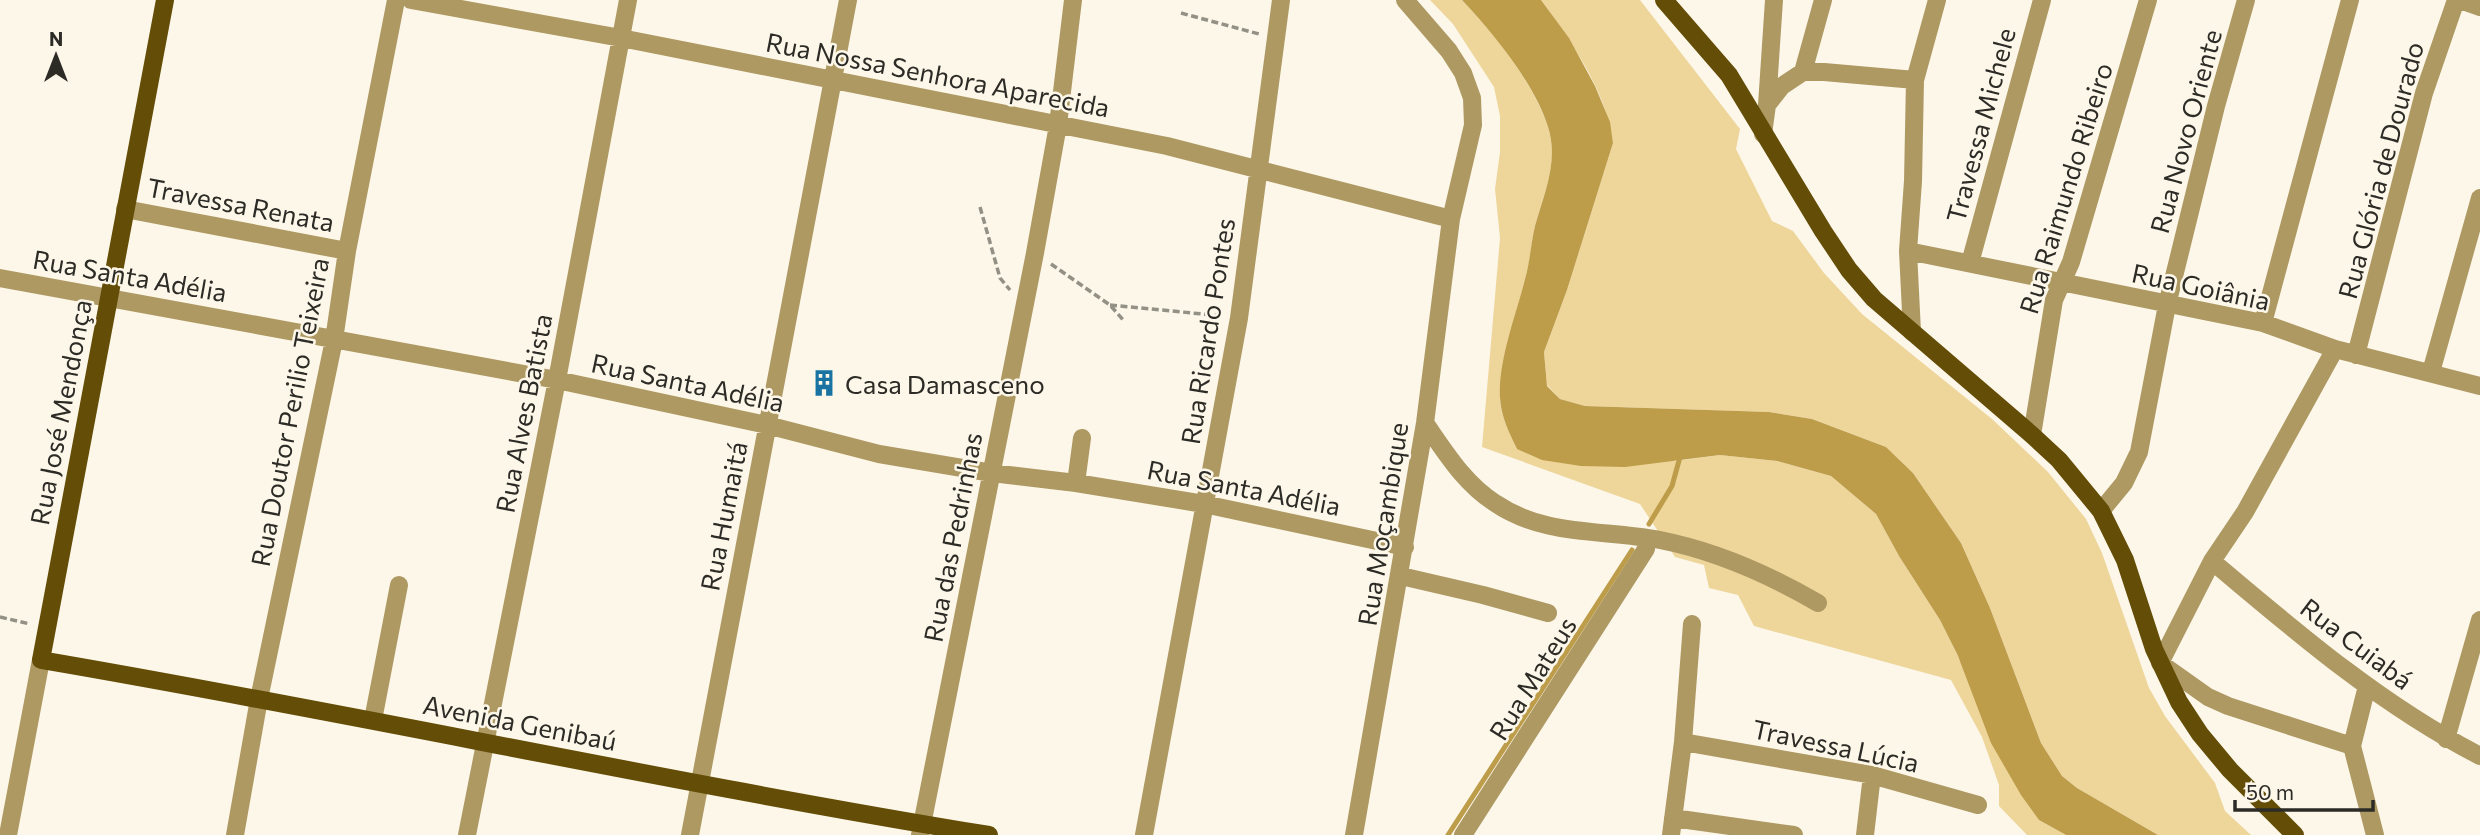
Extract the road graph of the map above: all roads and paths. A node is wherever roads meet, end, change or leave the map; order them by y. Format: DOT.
graph roads {
  1 [pos="165,0"];
  2 [pos="396,0"];
  3 [pos="411,0"];
  4 [pos="628,0"];
  5 [pos="848,0"];
  6 [pos="1073,0"];
  7 [pos="1280,0"];
  8 [pos="1405,0"];
  9 [pos="1664,0"];
  10 [pos="1774,0"];
  11 [pos="1823,0"];
  12 [pos="1937,0"];
  13 [pos="2042,0"];
  14 [pos="2148,0"];
  15 [pos="2246,0"];
  16 [pos="2350,0"];
  17 [pos="2458,0"];
  18 [pos="2480,7"];
  19 [pos="1181,13"];
  20 [pos="621,38"];
  21 [pos="1275,38"];
  22 [pos="1803,72"];
  23 [pos="833,80"];
  24 [pos="1915,80"];
  25 [pos="1767,105"];
  26 [pos="1058,125"];
  27 [pos="1763,134"];
  28 [pos="1259,170"];
  29 [pos="2480,198"];
  30 [pos="980,207"];
  31 [pos="125,209"];
  32 [pos="1451,219"];
  33 [pos="347,251"];
  34 [pos="1908,251"];
  35 [pos="1035,253"];
  36 [pos="1970,263"];
  37 [pos="0,278"];
  38 [pos="2061,284"];
  39 [pos="109,297"];
  40 [pos="1026,302"];
  41 [pos="1110,305"];
  42 [pos="2167,305"];
  43 [pos="1239,318"];
  44 [pos="1125,323"];
  45 [pos="2263,323"];
  46 [pos="1912,332"];
  47 [pos="334,340"];
  48 [pos="2335,349"];
  49 [pos="2356,355"];
  50 [pos="2431,372"];
  51 [pos="557,380"];
  52 [pos="2480,386"];
  53 [pos="1425,424"];
  54 [pos="767,425"];
  55 [pos="2032,435"];
  56 [pos="1082,438"];
  57 [pos="992,473"];
  58 [pos="1076,483"];
  59 [pos="1204,504"];
  60 [pos="2101,511"];
  61 [pos="1405,547"];
  62 [pos="1646,549"];
  63 [pos="2212,561"];
  64 [pos="1401,576"];
  65 [pos="399,585"];
  66 [pos="1818,603"];
  67 [pos="1548,613"];
  68 [pos="0,617"];
  69 [pos="2480,620"];
  70 [pos="1692,624"];
  71 [pos="46,627"];
  72 [pos="41,660"];
  73 [pos="2160,663"];
  74 [pos="2367,686"];
  75 [pos="259,699"];
  76 [pos="373,720"];
  77 [pos="2446,739"];
  78 [pos="485,741"];
  79 [pos="1683,742"];
  80 [pos="2352,746"];
  81 [pos="2480,756"];
  82 [pos="1872,775"];
  83 [pos="699,785"];
  84 [pos="1978,805"];
  85 [pos="1672,826"];
  86 [pos="921,830"];
  87 [pos="1765,832"];
  88 [pos="8,835"];
  89 [pos="235,835"];
  90 [pos="467,835"];
  91 [pos="690,835"];
  92 [pos="989,835"];
  93 [pos="1144,835"];
  94 [pos="1354,835"];
  95 [pos="1463,835"];
  96 [pos="1794,835"];
  97 [pos="1865,835"];
  98 [pos="2295,835"];
  99 [pos="2375,835"];
  1 -- 31 [label="main road, Rua José Mendonça"];
  2 -- 33 [label="street, Rua Doutor Perilio Teixeira"];
  3 -- 20 [label="street, Rua Nossa Senhora Aparecida"];
  4 -- 20 [label="street, Rua Alves Batista"];
  5 -- 23 [label="street, Rua Humaitá"];
  6 -- 26 [label="street, Rua das Pedrinhas"];
  7 -- 21 [label="street, Rua Ricardo Pontes"];
  8 -- 32 [label="street, Rua Moçambique"];
  9 -- 27 [label="main road"];
  10 -- 25 [label="street"];
  11 -- 22 [label="street"];
  12 -- 24 [label="street"];
  13 -- 36 [label="street, Travessa Michele"];
  14 -- 38 [label="street, Rua Raimundo Ribeiro"];
  15 -- 42 [label="street, Rua Novo Oriente"];
  16 -- 45 [label="street"];
  17 -- 18 [label="street"];
  17 -- 49 [label="street, Rua Glória de Dourado"];
  19 -- 21 [label="path"];
  20 -- 23 [label="street, Rua Nossa Senhora Aparecida"];
  20 -- 51 [label="street, Rua Alves Batista"];
  21 -- 28 [label="street, Rua Ricardo Pontes"];
  22 -- 24 [label="street"];
  22 -- 25 [label="street"];
  23 -- 26 [label="street, Rua Nossa Senhora Aparecida"];
  23 -- 54 [label="street, Rua Humaitá"];
  24 -- 34 [label="street"];
  25 -- 27 [label="street"];
  26 -- 28 [label="street, Rua Nossa Senhora Aparecida"];
  26 -- 35 [label="street, Rua das Pedrinhas"];
  27 -- 46 [label="main road"];
  28 -- 32 [label="street, Rua Nossa Senhora Aparecida"];
  28 -- 43 [label="street, Rua Ricardo Pontes"];
  29 -- 50 [label="street"];
  30 -- 40 [label="path"];
  31 -- 33 [label="street, Travessa Renata"];
  31 -- 39 [label="main road, Rua José Mendonça"];
  32 -- 53 [label="street, Rua Moçambique"];
  33 -- 47 [label="street, Rua Doutor Perilio Teixeira"];
  34 -- 36 [label="street, Rua Goiânia"];
  34 -- 46 [label="street"];
  35 -- 40 [label="street, Rua das Pedrinhas"];
  35 -- 41 [label="path"];
  36 -- 38 [label="street, Rua Goiânia"];
  37 -- 39 [label="street, Rua Santa Adélia"];
  38 -- 42 [label="street, Rua Goiânia"];
  38 -- 55 [label="street, Rua Raimundo Ribeiro"];
  39 -- 47 [label="street, Rua Santa Adélia"];
  39 -- 71 [label="main road, Rua José Mendonça"];
  40 -- 57 [label="street, Rua das Pedrinhas"];
  41 -- 43 [label="path"];
  41 -- 44 [label="path"];
  42 -- 45 [label="street, Rua Goiânia"];
  42 -- 60 [label="street, Rua Novo Oriente"];
  43 -- 59 [label="street, Rua Ricardo Pontes"];
  45 -- 48 [label="street, Rua Goiânia"];
  46 -- 55 [label="main road"];
  47 -- 51 [label="street, Rua Santa Adélia"];
  47 -- 75 [label="street, Rua Doutor Perilio Teixeira"];
  48 -- 49 [label="street, Rua Goiânia"];
  48 -- 63 [label="street"];
  49 -- 50 [label="street, Rua Goiânia"];
  50 -- 52 [label="street, Rua Goiânia"];
  51 -- 54 [label="street, Rua Santa Adélia"];
  51 -- 78 [label="street, Rua Alves Batista"];
  53 -- 61 [label="street, Rua Moçambique"];
  53 -- 66 [label="street"];
  54 -- 57 [label="street, Rua Santa Adélia"];
  54 -- 83 [label="street, Rua Humaitá"];
  55 -- 60 [label="main road"];
  56 -- 58 [label="street"];
  57 -- 58 [label="street, Rua Santa Adélia"];
  57 -- 86 [label="street, Rua das Pedrinhas"];
  58 -- 59 [label="street, Rua Santa Adélia"];
  59 -- 61 [label="street, Rua Santa Adélia"];
  59 -- 93 [label="street, Rua Ricardo Pontes"];
  60 -- 73 [label="main road"];
  61 -- 64 [label="street, Rua Moçambique"];
  62 -- 95 [label="street, Rua Mateus"];
  63 -- 73 [label="street"];
  63 -- 74 [label="street, Rua Cuiabá"];
  64 -- 67 [label="street"];
  64 -- 94 [label="street, Rua Moçambique"];
  65 -- 76 [label="street"];
  68 -- 71 [label="path"];
  69 -- 77 [label="street"];
  70 -- 79 [label="street"];
  71 -- 72 [label="main road, Rua José Mendonça"];
  72 -- 75 [label="main road, Avenida Genibaú"];
  72 -- 88 [label="street, Rua José Mendonça"];
  73 -- 80 [label="street"];
  73 -- 98 [label="main road"];
  74 -- 77 [label="street, Rua Cuiabá"];
  74 -- 80 [label="street"];
  75 -- 76 [label="main road, Avenida Genibaú"];
  75 -- 89 [label="street, Rua Doutor Perilio Teixeira"];
  76 -- 78 [label="main road, Avenida Genibaú"];
  77 -- 81 [label="street, Rua Cuiabá"];
  78 -- 83 [label="main road, Avenida Genibaú"];
  78 -- 90 [label="street, Rua Alves Batista"];
  79 -- 82 [label="street, Travessa Lúcia"];
  79 -- 85 [label="street"];
  80 -- 99 [label="street"];
  82 -- 84 [label="street, Travessa Lúcia"];
  82 -- 97 [label="street"];
  83 -- 86 [label="main road, Avenida Genibaú"];
  83 -- 91 [label="street, Rua Humaitá"];
  85 -- 87 [label="street"];
  86 -- 92 [label="main road, Avenida Genibaú"];
  87 -- 96 [label="street"];
}
